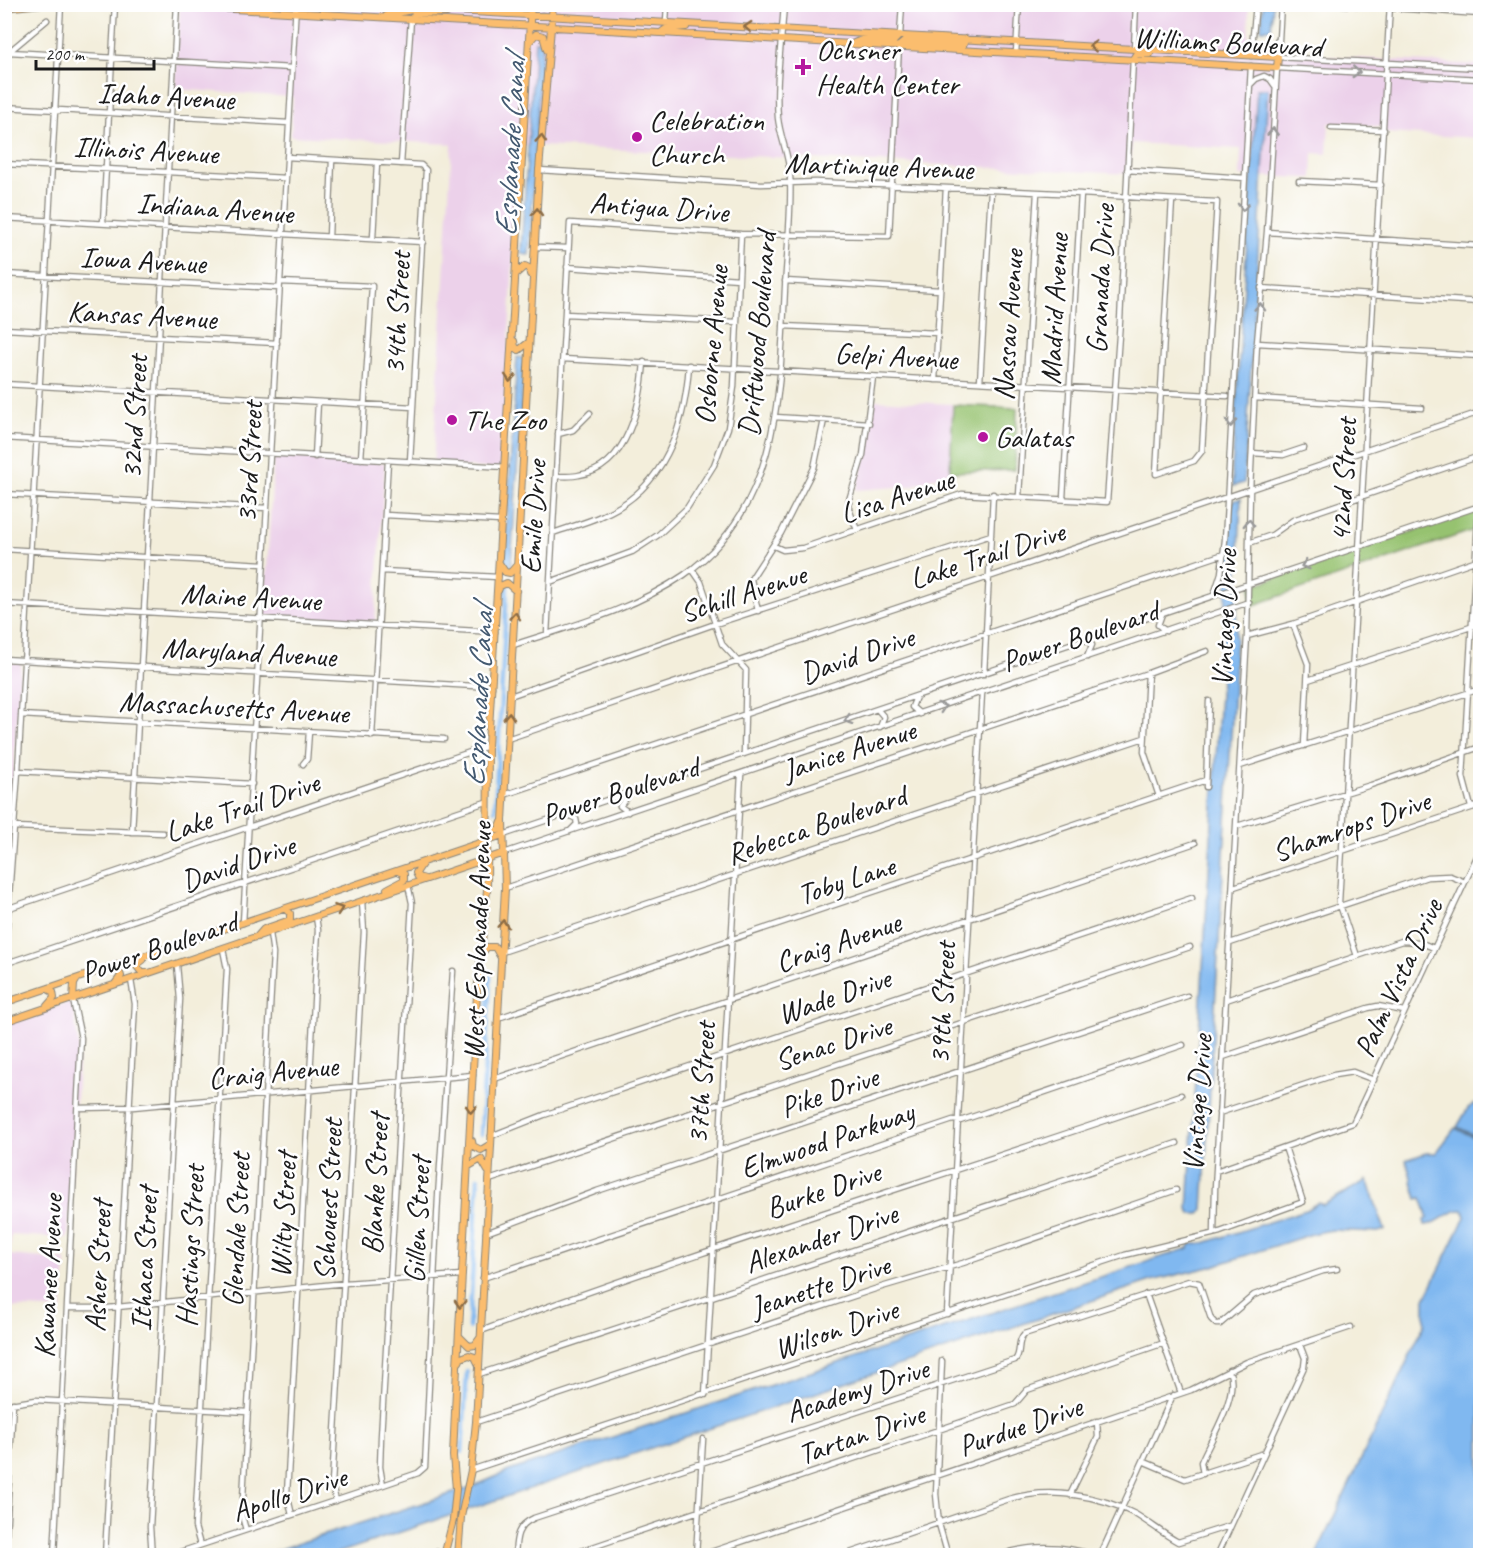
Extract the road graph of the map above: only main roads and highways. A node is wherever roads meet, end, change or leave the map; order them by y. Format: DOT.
graph roads {
  1 [pos="42,4"];
  2 [pos="146,4"];
  3 [pos="330,4"];
  4 [pos="531,4"];
  5 [pos="536,4"];
  6 [pos="548,4"];
  7 [pos="553,4"];
  8 [pos="177,5"];
  9 [pos="413,7"];
  10 [pos="4,8"];
  11 [pos="456,11"];
  12 [pos="530,15"];
  13 [pos="375,17"];
  14 [pos="552,17"];
  15 [pos="411,19"];
  16 [pos="666,23"];
  17 [pos="699,25"];
  18 [pos="530,26"];
  19 [pos="552,28"];
  20 [pos="625,31"];
  21 [pos="661,33"];
  22 [pos="900,36"];
  23 [pos="966,39"];
  24 [pos="529,43"];
  25 [pos="854,44"];
  26 [pos="899,46"];
  27 [pos="1134,49"];
  28 [pos="1157,50"];
  29 [pos="1189,52"];
  30 [pos="1251,56"];
  31 [pos="1278,57"];
  32 [pos="1109,58"];
  33 [pos="1133,59"];
  34 [pos="1158,61"];
  35 [pos="1251,66"];
  36 [pos="1277,68"];
  37 [pos="548,69"];
  38 [pos="516,278"];
  39 [pos="531,310"];
  40 [pos="513,326"];
  41 [pos="529,341"];
  42 [pos="499,562"];
  43 [pos="518,563"];
  44 [pos="516,591"];
  45 [pos="497,592"];
  46 [pos="486,818"];
  47 [pos="502,821"];
  48 [pos="503,835"];
  49 [pos="486,841"];
  50 [pos="504,854"];
  51 [pos="486,859"];
  52 [pos="424,862"];
  53 [pos="398,871"];
  54 [pos="428,879"];
  55 [pos="383,894"];
  56 [pos="285,909"];
  57 [pos="257,937"];
  58 [pos="482,953"];
  59 [pos="150,954"];
  60 [pos="501,962"];
  61 [pos="117,966"];
  62 [pos="152,973"];
  63 [pos="78,979"];
  64 [pos="112,986"];
  65 [pos="48,989"];
  66 [pos="73,1000"];
  67 [pos="4,1003"];
  68 [pos="45,1009"];
  69 [pos="4,1022"];
  70 [pos="470,1132"];
  71 [pos="491,1144"];
  72 [pos="468,1166"];
  73 [pos="489,1177"];
  74 [pos="459,1333"];
  75 [pos="481,1334"];
  76 [pos="479,1366"];
  77 [pos="457,1367"];
  78 [pos="443,1556"];
  79 [pos="458,1556"];
  1 -- 10 [label="main road"];
  2 -- 8 [label="main road, Williams Boulevard"];
  3 -- 9 [label="main road, Williams Boulevard"];
  4 -- 12 [label="main road, West Esplanade Avenue"];
  5 -- 6 [label="main road"];
  7 -- 14 [label="main road, West Esplanade Avenue"];
  8 -- 13 [label="main road, Williams Boulevard"];
  9 -- 11 [label="main road, Williams Boulevard"];
  9 -- 13 [label="main road"];
  11 -- 12 [label="main road, Williams Boulevard"];
  11 -- 15 [label="main road"];
  12 -- 14 [label="main road, Williams Boulevard"];
  12 -- 18 [label="main road, West Esplanade Avenue"];
  13 -- 15 [label="main road, Williams Boulevard"];
  14 -- 16 [label="main road, Williams Boulevard"];
  14 -- 19 [label="main road, West Esplanade Avenue"];
  15 -- 18 [label="main road, Williams Boulevard"];
  16 -- 17 [label="main road, Williams Boulevard"];
  16 -- 20 [label="main road"];
  17 -- 21 [label="main road"];
  22 -- 17 [label="main road, Williams Boulevard, one-way"];
  18 -- 19 [label="main road, Williams Boulevard"];
  18 -- 24 [label="main road, West Esplanade Avenue"];
  19 -- 20 [label="main road, Williams Boulevard"];
  19 -- 37 [label="main road, West Esplanade Avenue"];
  20 -- 21 [label="main road, Williams Boulevard"];
  21 -- 25 [label="main road, Williams Boulevard"];
  22 -- 23 [label="main road, Williams Boulevard"];
  22 -- 25 [label="main road"];
  23 -- 26 [label="main road"];
  27 -- 23 [label="main road, Williams Boulevard, one-way"];
  24 -- 37 [label="main road"];
  24 -- 38 [label="main road, West Esplanade Avenue"];
  25 -- 26 [label="main road, Williams Boulevard"];
  26 -- 32 [label="main road, Williams Boulevard"];
  27 -- 28 [label="main road, Williams Boulevard"];
  27 -- 32 [label="main road"];
  28 -- 29 [label="main road, Williams Boulevard"];
  28 -- 33 [label="main road"];
  29 -- 30 [label="main road, Williams Boulevard"];
  29 -- 34 [label="main road"];
  30 -- 31 [label="main road, Williams Boulevard"];
  30 -- 35 [label="main road, Vintage Drive"];
  31 -- 36 [label="main road, Vintage Drive"];
  32 -- 33 [label="main road, Williams Boulevard"];
  33 -- 34 [label="main road, Williams Boulevard"];
  34 -- 35 [label="main road, Williams Boulevard"];
  35 -- 36 [label="main road, Williams Boulevard"];
  39 -- 37 [label="main road, West Esplanade Avenue, one-way"];
  38 -- 39 [label="main road"];
  38 -- 40 [label="main road, West Esplanade Avenue"];
  39 -- 41 [label="main road, West Esplanade Avenue"];
  40 -- 41 [label="main road"];
  40 -- 42 [label="main road, West Esplanade Avenue, one-way"];
  41 -- 43 [label="main road, West Esplanade Avenue"];
  42 -- 43 [label="main road"];
  42 -- 45 [label="main road, West Esplanade Avenue"];
  43 -- 44 [label="main road, West Esplanade Avenue"];
  44 -- 45 [label="main road"];
  47 -- 44 [label="main road, West Esplanade Avenue, one-way"];
  45 -- 46 [label="main road, West Esplanade Avenue"];
  46 -- 47 [label="main road"];
  46 -- 49 [label="main road, West Esplanade Avenue"];
  47 -- 48 [label="main road, West Esplanade Avenue"];
  48 -- 49 [label="main road, Power Boulevard"];
  48 -- 50 [label="main road, West Esplanade Avenue"];
  49 -- 50 [label="main road"];
  49 -- 51 [label="main road, West Esplanade Avenue"];
  49 -- 52 [label="main road, Power Boulevard"];
  50 -- 51 [label="main road, Power Boulevard"];
  60 -- 50 [label="main road, West Esplanade Avenue, one-way"];
  51 -- 54 [label="main road, Power Boulevard"];
  51 -- 58 [label="main road, West Esplanade Avenue"];
  52 -- 53 [label="main road, Power Boulevard"];
  52 -- 54 [label="main road"];
  53 -- 55 [label="main road"];
  53 -- 56 [label="main road, Power Boulevard"];
  54 -- 55 [label="main road, Power Boulevard"];
  57 -- 55 [label="main road, Power Boulevard, one-way"];
  56 -- 57 [label="main road"];
  56 -- 59 [label="main road, Power Boulevard"];
  57 -- 62 [label="main road, Power Boulevard"];
  58 -- 60 [label="main road"];
  58 -- 70 [label="main road, West Esplanade Avenue, one-way"];
  59 -- 61 [label="main road, Power Boulevard"];
  59 -- 62 [label="main road"];
  60 -- 71 [label="main road, West Esplanade Avenue"];
  61 -- 63 [label="main road, Power Boulevard"];
  61 -- 64 [label="main road"];
  62 -- 64 [label="main road, Power Boulevard"];
  63 -- 65 [label="main road, Power Boulevard"];
  63 -- 66 [label="main road"];
  64 -- 66 [label="main road, Power Boulevard"];
  65 -- 67 [label="main road, Power Boulevard"];
  65 -- 68 [label="main road"];
  66 -- 68 [label="main road, Power Boulevard"];
  68 -- 69 [label="main road, Power Boulevard"];
  70 -- 71 [label="main road"];
  70 -- 72 [label="main road, West Esplanade Avenue"];
  71 -- 73 [label="main road, West Esplanade Avenue"];
  72 -- 73 [label="main road"];
  72 -- 74 [label="main road, West Esplanade Avenue, one-way"];
  73 -- 75 [label="main road, West Esplanade Avenue"];
  74 -- 75 [label="main road"];
  74 -- 77 [label="main road, West Esplanade Avenue"];
  75 -- 76 [label="main road, West Esplanade Avenue"];
  76 -- 77 [label="main road"];
  76 -- 79 [label="main road, West Esplanade Avenue"];
  77 -- 78 [label="main road, West Esplanade Avenue"];
}
